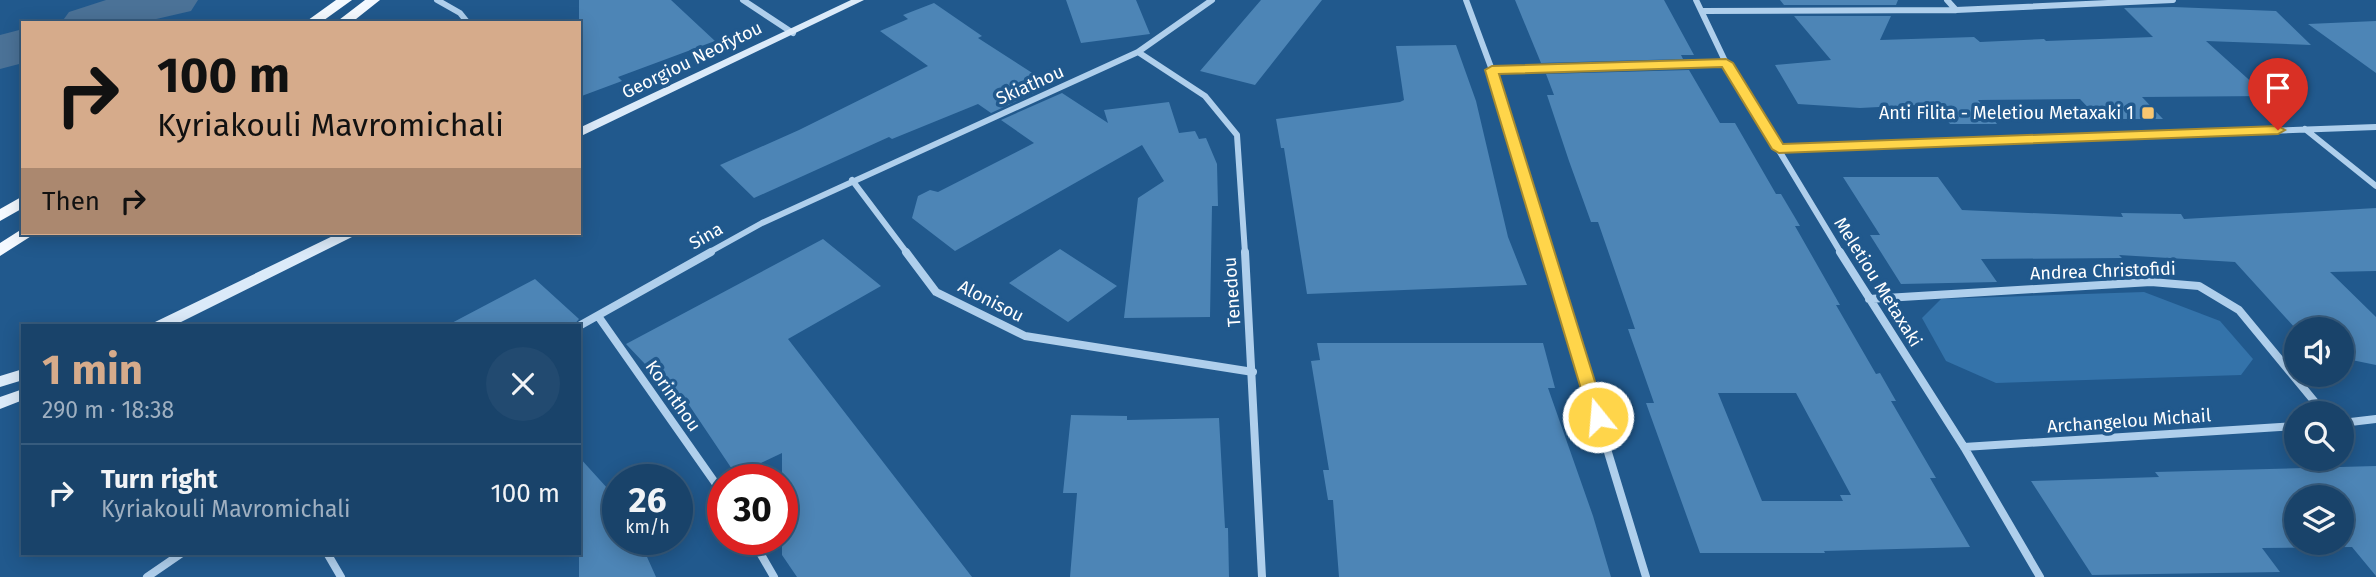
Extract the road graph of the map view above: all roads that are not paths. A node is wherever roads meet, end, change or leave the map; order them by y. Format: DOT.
graph roads {
  1 [pos="345,0"];
  2 [pos="373,0"];
  3 [pos="438,0"];
  4 [pos="743,0"];
  5 [pos="859,0"];
  6 [pos="1212,0"];
  7 [pos="1466,0"];
  8 [pos="1696,0"];
  9 [pos="1947,0"];
  10 [pos="2159,0"];
  11 [pos="2173,0"];
  12 [pos="1956,10"];
  13 [pos="1703,11"];
  14 [pos="314,21"];
  15 [pos="345,21"];
  16 [pos="466,21"];
  17 [pos="793,33"];
  18 [pos="1138,52"];
  19 [pos="1726,63"];
  20 [pos="1492,70"];
  21 [pos="2376,127"];
  22 [pos="2305,129"];
  23 [pos="581,132"];
  24 [pos="1779,149"];
  25 [pos="852,180"];
  26 [pos="2376,186"];
  27 [pos="21,202"];
  28 [pos="0,216"];
  29 [pos="25,235"];
  30 [pos="345,235"];
  31 [pos="0,251"];
  32 [pos="1869,299"];
  33 [pos="180,314"];
  34 [pos="598,316"];
  35 [pos="155,324"];
  36 [pos="163,324"];
  37 [pos="581,325"];
  38 [pos="1253,372"];
  39 [pos="21,375"];
  40 [pos="0,382"];
  41 [pos="21,395"];
  42 [pos="2314,401"];
  43 [pos="0,402"];
  44 [pos="2376,419"];
  45 [pos="2354,422"];
  46 [pos="2284,427"];
  47 [pos="1964,447"];
  48 [pos="707,471"];
  49 [pos="179,555"];
  50 [pos="328,555"];
  51 [pos="761,555"];
  52 [pos="147,577"];
  53 [pos="341,577"];
  54 [pos="774,577"];
  55 [pos="1262,577"];
  56 [pos="1646,577"];
  57 [pos="2040,577"];
  1 -- 14 [label="main road"];
  2 -- 15 [label="main road"];
  3 -- 16 [label="street"];
  4 -- 17 [label="street"];
  5 -- 17 [label="street, Georgiou Neofytou"];
  6 -- 18 [label="street, Skiathou"];
  7 -- 20 [label="street"];
  8 -- 13 [label="street, Meletiou Metaxaki"];
  9 -- 12 [label="street"];
  10 -- 11 [label="street"];
  10 -- 12 [label="street"];
  12 -- 13 [label="street"];
  13 -- 19 [label="street, Meletiou Metaxaki"];
  17 -- 23 [label="street, Georgiou Neofytou"];
  18 -- 25 [label="street, Skiathou"];
  18 -- 38 [label="street, Tenedou"];
  19 -- 20 [label="street"];
  19 -- 24 [label="street, Meletiou Metaxaki"];
  20 -- 56 [label="street"];
  21 -- 22 [label="street"];
  22 -- 24 [label="street"];
  22 -- 26 [label="street"];
  24 -- 32 [label="street, Meletiou Metaxaki"];
  25 -- 34 [label="street, Sina"];
  25 -- 38 [label="street, Alonisou"];
  27 -- 28 [label="main road"];
  29 -- 31 [label="main road"];
  30 -- 33 [label="street"];
  32 -- 42 [label="street, Andrea Christofidi"];
  32 -- 47 [label="street, Meletiou Metaxaki"];
  33 -- 35 [label="street"];
  33 -- 36 [label="street"];
  34 -- 37 [label="street, Sina"];
  34 -- 48 [label="street, Korinthou"];
  38 -- 55 [label="street, Tenedou"];
  39 -- 40 [label="street"];
  41 -- 43 [label="street"];
  44 -- 45 [label="street"];
  46 -- 47 [label="street, Archangelou Michail"];
  47 -- 57 [label="street, Meletiou Metaxaki"];
  49 -- 52 [label="street"];
  50 -- 53 [label="street"];
  51 -- 54 [label="street"];
}
